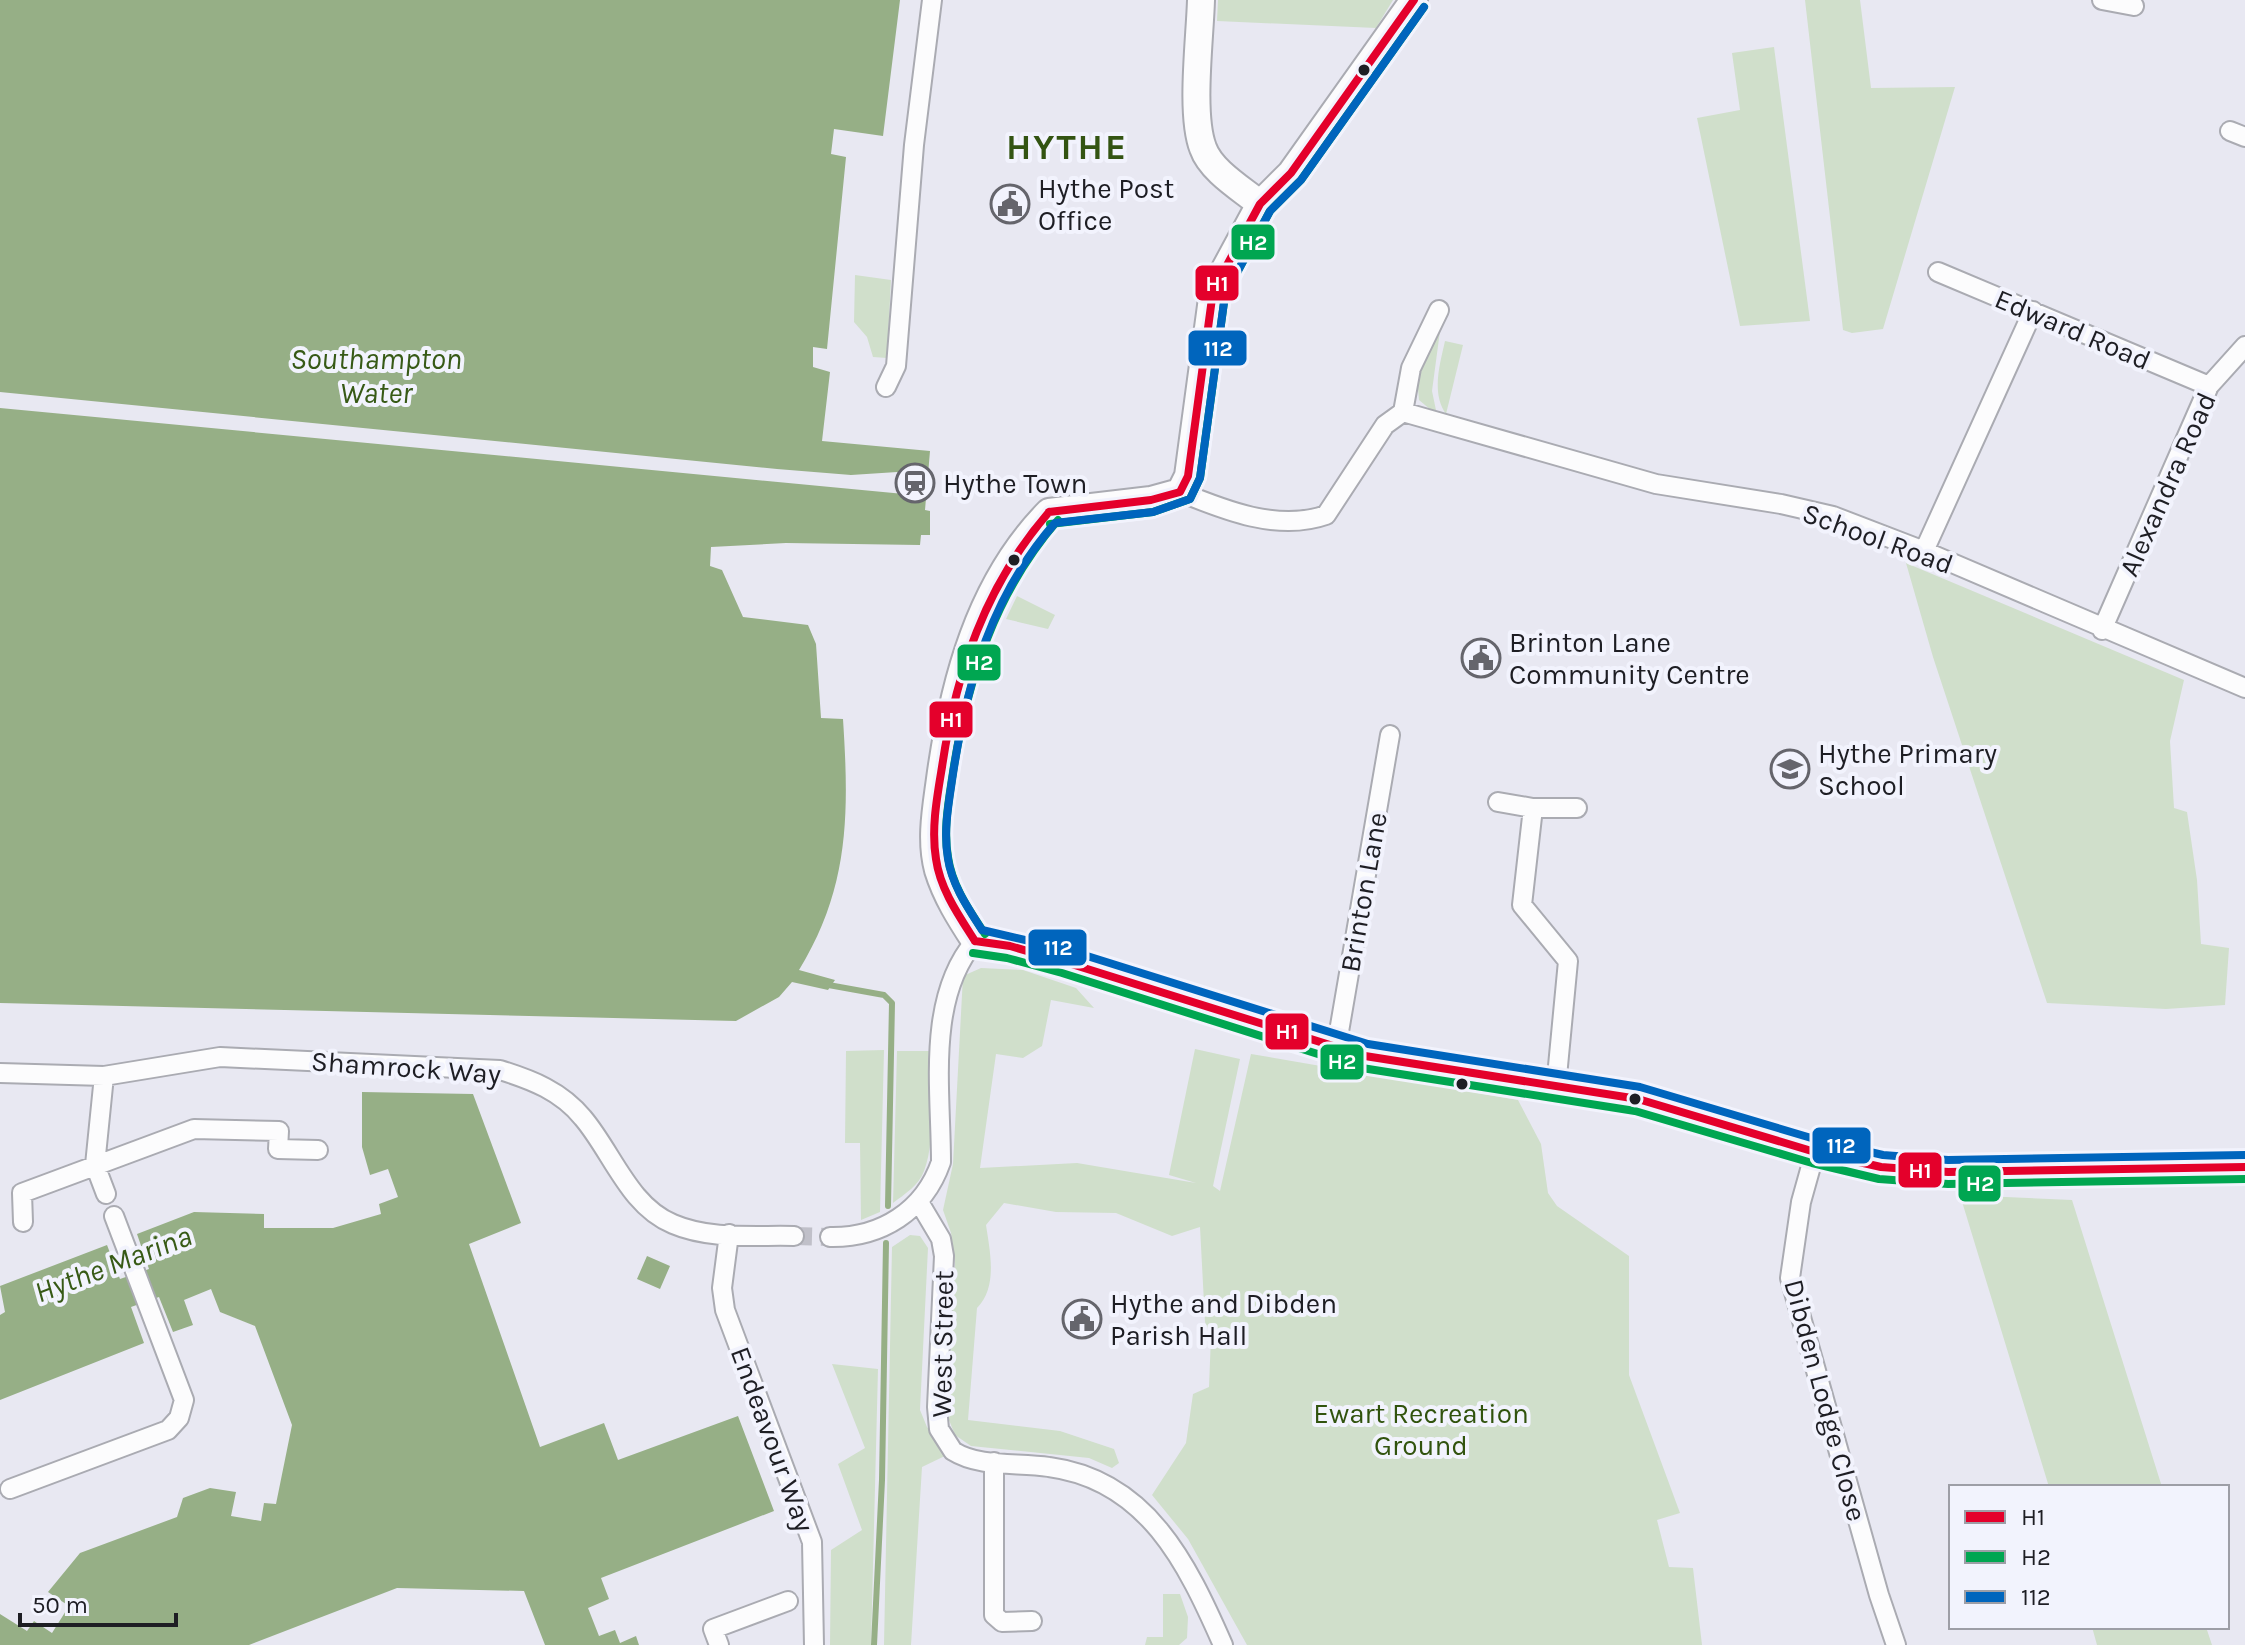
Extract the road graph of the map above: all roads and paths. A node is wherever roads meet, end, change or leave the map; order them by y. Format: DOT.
graph roads {
  1 [pos="932,0"];
  2 [pos="1201,0"];
  3 [pos="1414,0"];
  4 [pos="2102,0"];
  5 [pos="2134,6"];
  6 [pos="1260,204"];
  7 [pos="1938,272"];
  8 [pos="1439,310"];
  9 [pos="2033,311"];
  10 [pos="2245,346"];
  11 [pos="2209,386"];
  12 [pos="886,387"];
  13 [pos="1403,412"];
  14 [pos="1180,492"];
  15 [pos="1924,551"];
  16 [pos="2102,630"];
  17 [pos="2245,688"];
  18 [pos="1390,735"];
  19 [pos="1498,802"];
  20 [pos="1533,808"];
  21 [pos="1577,808"];
  22 [pos="975,941"];
  23 [pos="1336,1049"];
  24 [pos="0,1073"];
  25 [pos="104,1076"];
  26 [pos="1556,1087"];
  27 [pos="318,1150"];
  28 [pos="1815,1152"];
  29 [pos="95,1165"];
  30 [pos="2245,1167"];
  31 [pos="106,1194"];
  32 [pos="919,1202"];
  33 [pos="114,1216"];
  34 [pos="23,1222"];
  35 [pos="729,1234"];
  36 [pos="794,1236"];
  37 [pos="830,1237"];
  38 [pos="994,1462"];
  39 [pos="10,1489"];
  40 [pos="788,1601"];
  41 [pos="1032,1621"];
  42 [pos="1216,1643"];
  43 [pos="719,1645"];
  44 [pos="814,1645"];
  45 [pos="1896,1645"];
  1 -- 12 [label="street"];
  2 -- 6 [label="street"];
  3 -- 6 [label="street"];
  4 -- 5 [label="street"];
  6 -- 14 [label="street"];
  7 -- 9 [label="street, Edward Road"];
  8 -- 13 [label="street"];
  9 -- 11 [label="street, Edward Road"];
  9 -- 15 [label="street"];
  10 -- 11 [label="street, Alexandra Road"];
  11 -- 16 [label="street, Alexandra Road"];
  13 -- 14 [label="street"];
  13 -- 15 [label="street, School Road"];
  14 -- 22 [label="street"];
  15 -- 16 [label="street, School Road"];
  16 -- 17 [label="street, School Road"];
  18 -- 23 [label="street, Brinton Lane"];
  19 -- 20 [label="street"];
  20 -- 21 [label="street"];
  20 -- 26 [label="street"];
  22 -- 23 [label="street"];
  22 -- 32 [label="street"];
  23 -- 26 [label="street"];
  24 -- 25 [label="street, Shamrock Way"];
  25 -- 29 [label="street"];
  25 -- 35 [label="street, Shamrock Way"];
  26 -- 28 [label="street"];
  27 -- 29 [label="street"];
  28 -- 30 [label="street"];
  28 -- 45 [label="street, Dibden Lodge Close"];
  29 -- 31 [label="street"];
  29 -- 34 [label="street"];
  32 -- 37 [label="street"];
  32 -- 38 [label="street, West Street"];
  33 -- 39 [label="street"];
  35 -- 36 [label="street, Shamrock Way"];
  35 -- 44 [label="street, Endeavour Way"];
  38 -- 41 [label="street"];
  38 -- 42 [label="street, West Street"];
  40 -- 43 [label="street"];
}
